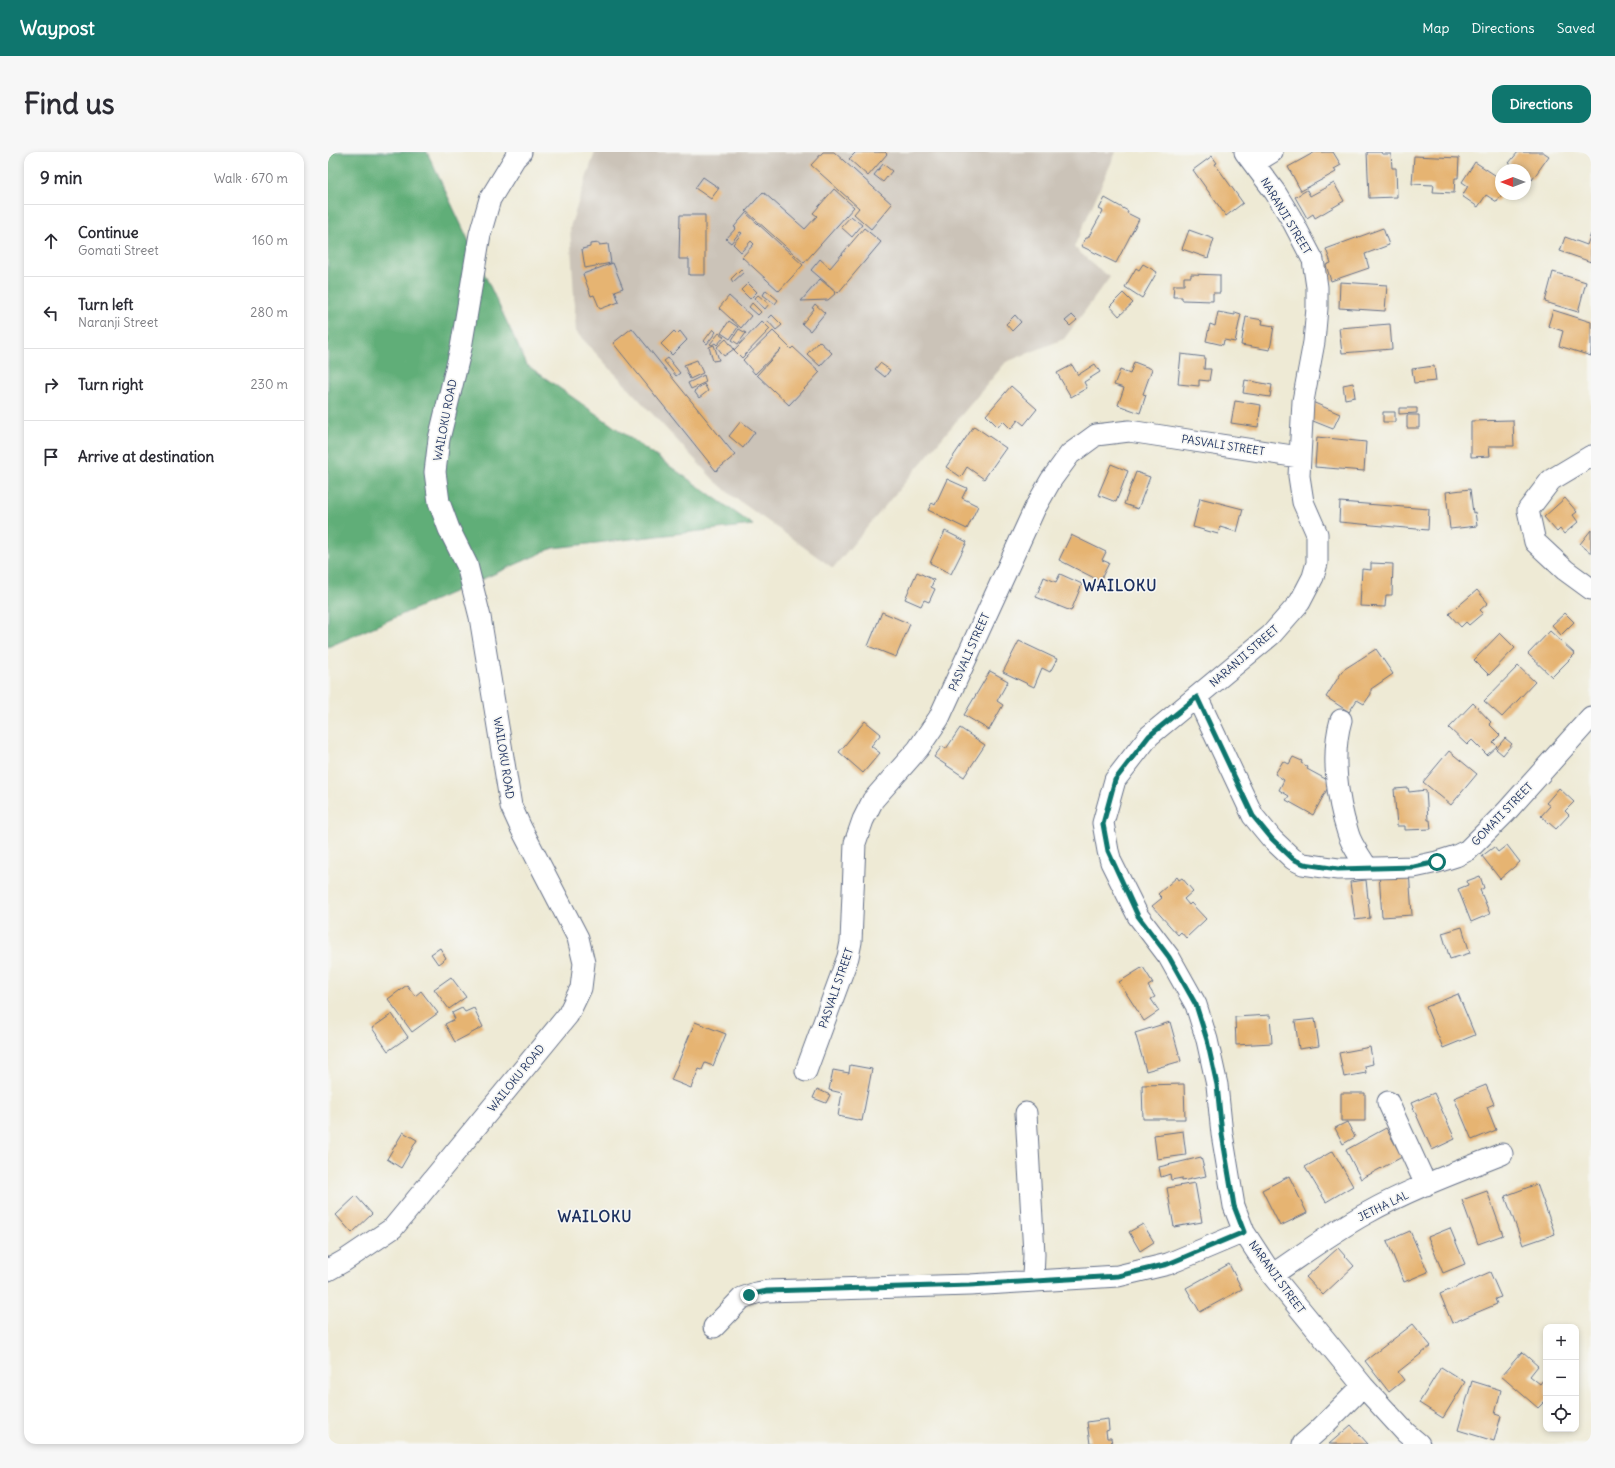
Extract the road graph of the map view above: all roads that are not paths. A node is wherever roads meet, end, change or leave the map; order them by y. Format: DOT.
graph roads {
  1 [pos="521,152"];
  2 [pos="1272,152"];
  3 [pos="1249,158"];
  4 [pos="1591,456"];
  5 [pos="1299,457"];
  6 [pos="1591,589"];
  7 [pos="1197,697"];
  8 [pos="1591,717"];
  9 [pos="1341,720"];
  10 [pos="1367,868"];
  11 [pos="806,1072"];
  12 [pos="1388,1102"];
  13 [pos="1026,1113"];
  14 [pos="1502,1154"];
  15 [pos="1426,1185"];
  16 [pos="1244,1232"];
  17 [pos="328,1270"];
  18 [pos="1272,1275"];
  19 [pos="1033,1281"];
  20 [pos="714,1327"];
  21 [pos="1363,1386"];
  22 [pos="1303,1444"];
  23 [pos="1419,1444"];
  1 -- 17 [label="street, WAILOKU ROAD"];
  2 -- 3 [label="street"];
  3 -- 5 [label="street, NARANJI STREET"];
  4 -- 6 [label="street"];
  5 -- 7 [label="street, NARANJI STREET"];
  5 -- 11 [label="street, PASVALI STREET"];
  7 -- 10 [label="street, GOMATI STREET"];
  7 -- 16 [label="street, NARANJI STREET"];
  8 -- 10 [label="street, GOMATI STREET"];
  9 -- 10 [label="street"];
  12 -- 15 [label="street"];
  13 -- 19 [label="street"];
  14 -- 15 [label="street, JETHA LAL"];
  15 -- 18 [label="street, JETHA LAL"];
  16 -- 18 [label="street, NARANJI STREET"];
  16 -- 19 [label="street"];
  18 -- 21 [label="street, NARANJI STREET"];
  19 -- 20 [label="street"];
  21 -- 22 [label="street"];
  21 -- 23 [label="street, NARANJI STREET"];
}
